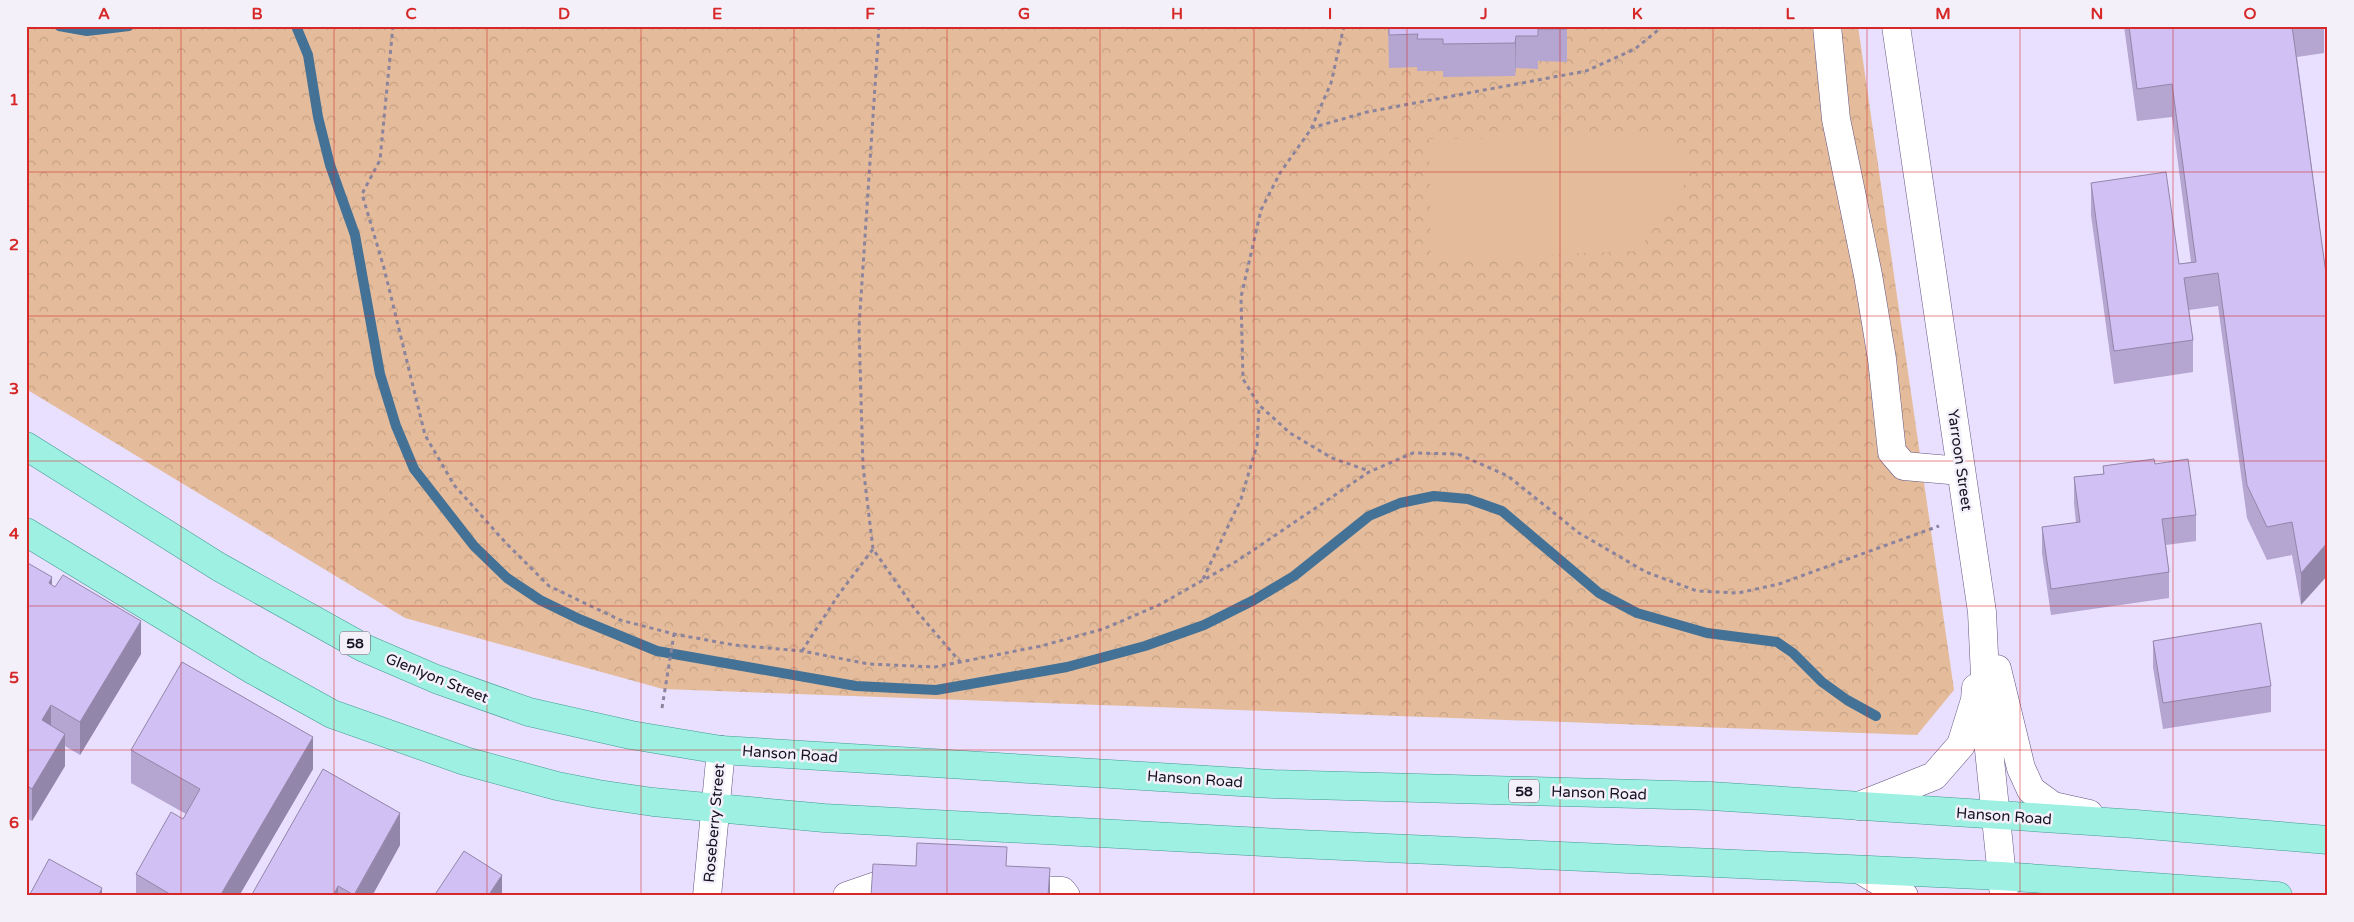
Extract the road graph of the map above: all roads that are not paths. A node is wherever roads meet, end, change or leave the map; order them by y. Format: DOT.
graph roads {
  1 [pos="1827,26"];
  2 [pos="1896,26"];
  3 [pos="26,446"];
  4 [pos="1961,471"];
  5 [pos="26,532"];
  6 [pos="1982,612"];
  7 [pos="721,750"];
  8 [pos="1860,806"];
  9 [pos="715,809"];
  10 [pos="1996,815"];
  11 [pos="2136,824"];
  12 [pos="2328,840"];
  13 [pos="1861,870"];
  14 [pos="2003,886"];
  15 [pos="938,887"];
  16 [pos="987,888"];
  17 [pos="707,896"];
  18 [pos="847,896"];
  19 [pos="1066,896"];
  20 [pos="1904,896"];
  21 [pos="2278,896"];
  1 -- 4 [label="street"];
  2 -- 4 [label="street, Yarroon Street"];
  3 -- 7 [label="main road, Glenlyon Street / 58"];
  4 -- 6 [label="street, Yarroon Street"];
  5 -- 9 [label="main road"];
  6 -- 8 [label="street"];
  6 -- 10 [label="street, Yarroon Street"];
  6 -- 11 [label="street"];
  7 -- 8 [label="main road, Hanson Road / 58"];
  7 -- 9 [label="street, Roseberry Street"];
  8 -- 10 [label="main road, Hanson Road / 58"];
  9 -- 13 [label="main road"];
  9 -- 17 [label="street, Roseberry Street"];
  10 -- 11 [label="main road, Hanson Road / 58"];
  10 -- 14 [label="street, Yarroon Street"];
  11 -- 12 [label="main road, Hanson Road / 58"];
  13 -- 14 [label="main road"];
  13 -- 20 [label="street"];
  14 -- 21 [label="main road"];
  15 -- 18 [label="street"];
  16 -- 19 [label="street"];
}
